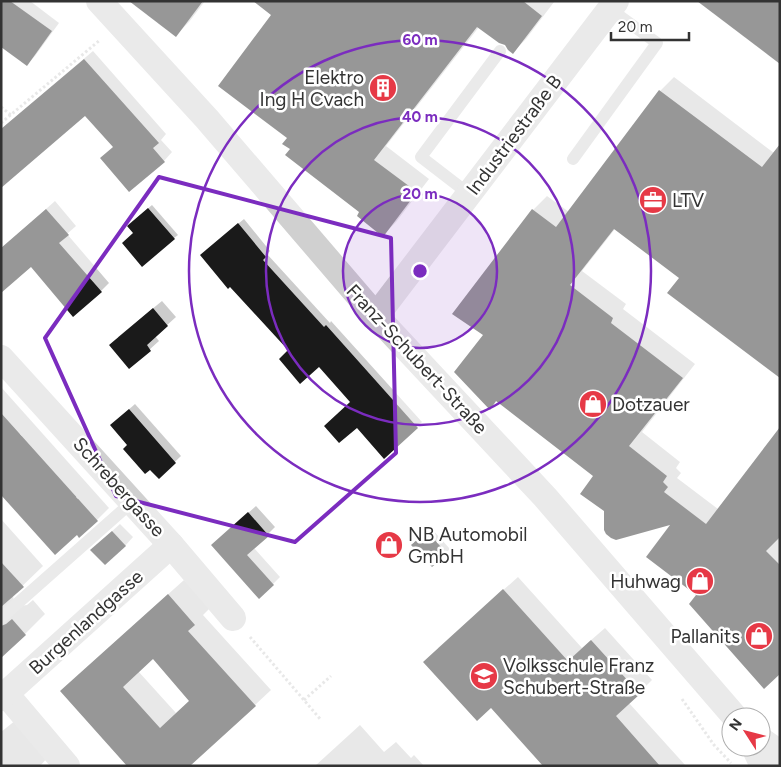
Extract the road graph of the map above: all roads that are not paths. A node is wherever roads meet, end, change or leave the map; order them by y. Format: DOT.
graph roads {
  1 [pos="99,1"];
  2 [pos="613,5"];
  3 [pos="500,52"];
  4 [pos="573,159"];
  5 [pos="469,194"];
  6 [pos="376,316"];
  7 [pos="1,358"];
  8 [pos="132,502"];
  9 [pos="171,545"];
  10 [pos="1,618"];
  11 [pos="234,618"];
  12 [pos="3,694"];
  13 [pos="726,707"];
  14 [pos="67,766"];
  1 -- 6 [label="street, Franz-Schubert-Straße"];
  2 -- 4 [label="lane"];
  2 -- 5 [label="street, Industriestraße B"];
  3 -- 5 [label="lane"];
  5 -- 6 [label="street, Industriestraße B"];
  6 -- 13 [label="street, Franz-Schubert-Straße"];
  7 -- 8 [label="street, Schrebergasse"];
  8 -- 9 [label="street, Schrebergasse"];
  8 -- 10 [label="lane"];
  9 -- 11 [label="street, Schrebergasse"];
  9 -- 12 [label="street, Burgenlandgasse"];
  12 -- 14 [label="street"];
}
